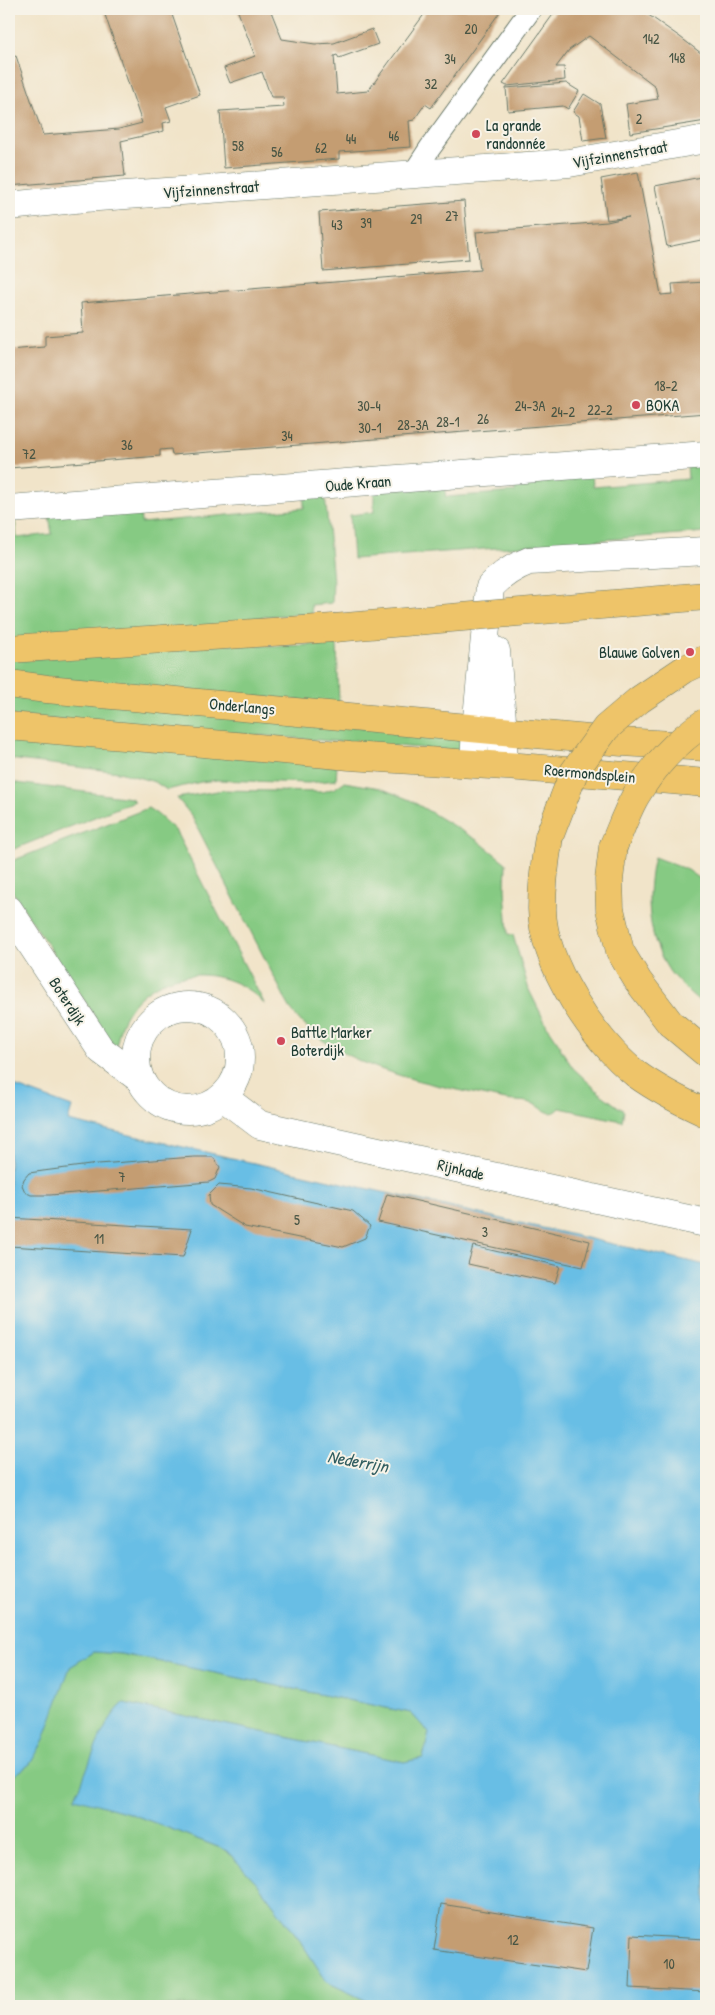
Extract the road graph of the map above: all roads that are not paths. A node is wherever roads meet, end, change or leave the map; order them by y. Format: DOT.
graph roads {
  1 [pos="531,9"];
  2 [pos="706,139"];
  3 [pos="413,174"];
  4 [pos="9,206"];
  5 [pos="706,455"];
  6 [pos="9,509"];
  7 [pos="706,551"];
  8 [pos="490,587"];
  9 [pos="706,596"];
  10 [pos="9,649"];
  11 [pos="706,658"];
  12 [pos="9,684"];
  13 [pos="706,722"];
  14 [pos="9,726"];
  15 [pos="476,728"];
  16 [pos="503,731"];
  17 [pos="706,747"];
  18 [pos="474,763"];
  19 [pos="503,766"];
  20 [pos="706,783"];
  21 [pos="9,910"];
  22 [pos="706,1053"];
  23 [pos="140,1079"];
  24 [pos="223,1097"];
  25 [pos="706,1113"];
  26 [pos="706,1223"];
  1 -- 3 [label="street"];
  2 -- 3 [label="street, Vijfzinnenstraat"];
  3 -- 4 [label="street, Vijfzinnenstraat"];
  5 -- 6 [label="street, Oude Kraan"];
  7 -- 8 [label="street"];
  8 -- 15 [label="street"];
  8 -- 16 [label="street"];
  9 -- 10 [label="main road, bridge"];
  11 -- 25 [label="main road, bridge"];
  12 -- 15 [label="main road, Onderlangs"];
  13 -- 22 [label="main road, bridge"];
  14 -- 18 [label="main road"];
  15 -- 16 [label="main road"];
  15 -- 18 [label="street"];
  16 -- 17 [label="main road"];
  16 -- 19 [label="street"];
  18 -- 19 [label="main road, Roermondsplein"];
  19 -- 20 [label="main road, Roermondsplein"];
  21 -- 23 [label="street, Boterdijk"];
  23 -- 24 [label="street"];
  23 -- 24 [label="street"];
  24 -- 26 [label="street, Rijnkade"];
}
